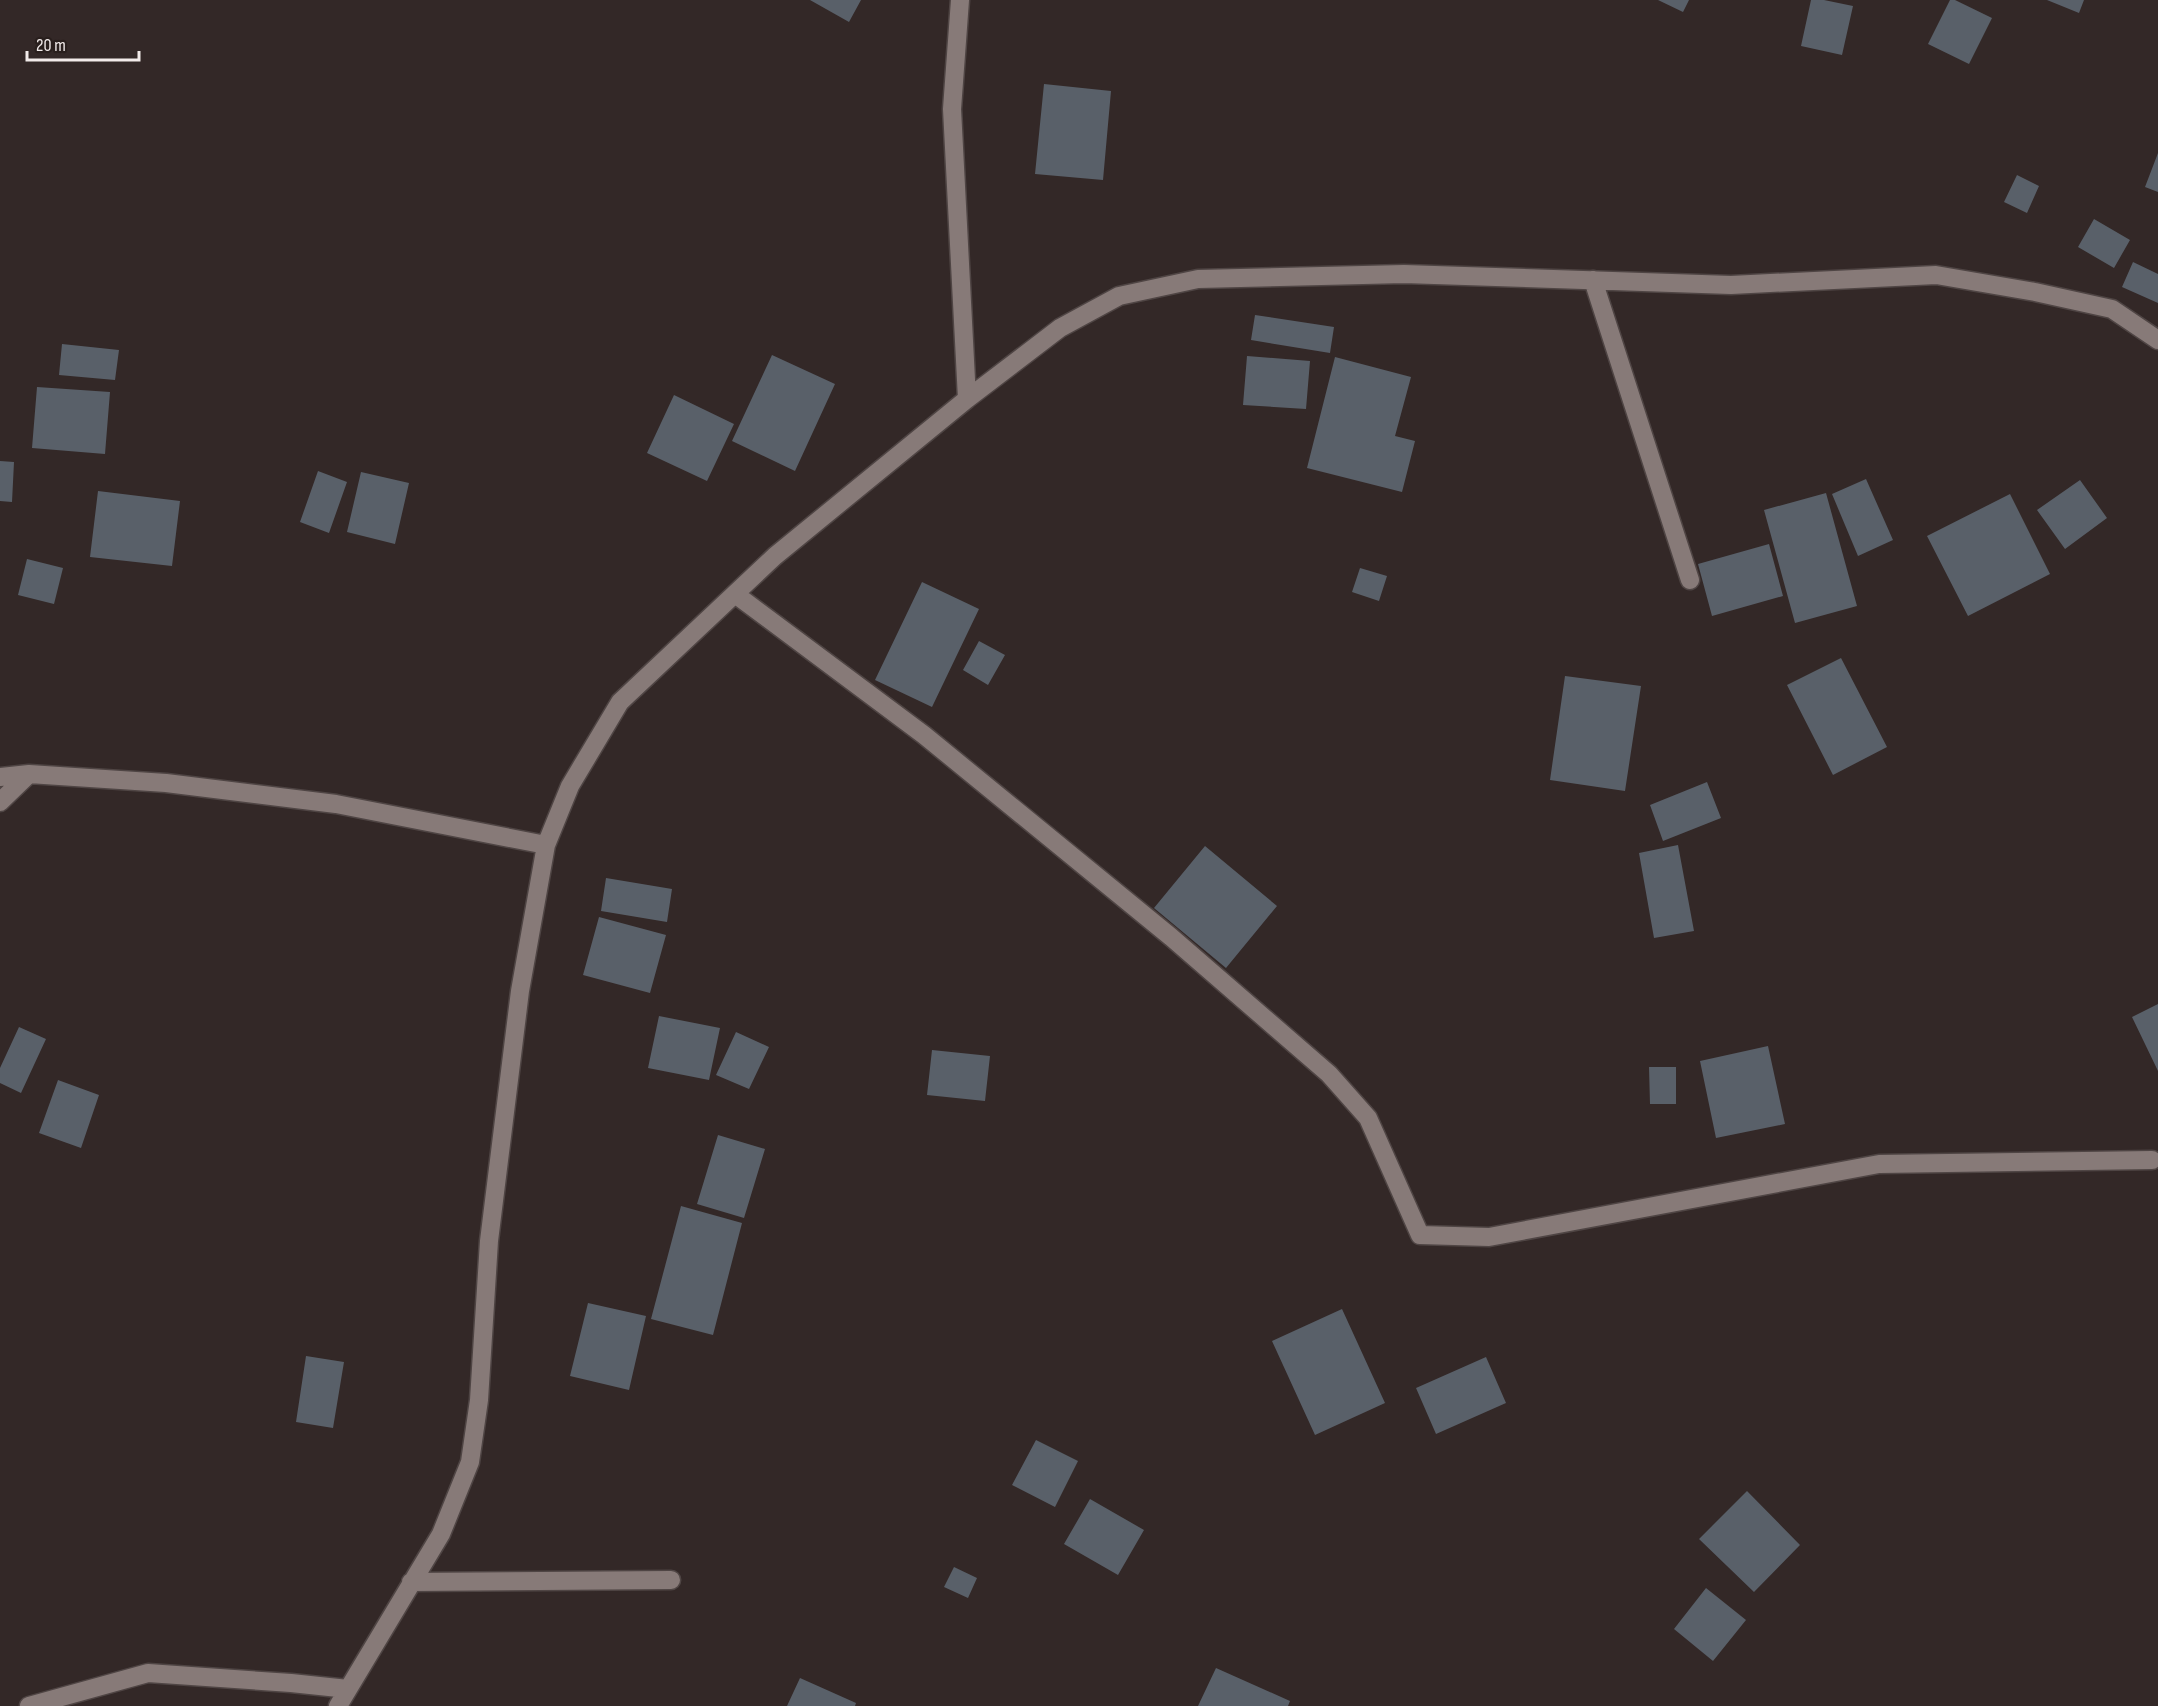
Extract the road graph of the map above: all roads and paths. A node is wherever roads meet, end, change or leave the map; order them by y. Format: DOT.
graph roads {
  1 [pos="960,0"];
  2 [pos="1593,280"];
  3 [pos="2158,340"];
  4 [pos="967,399"];
  5 [pos="1690,580"];
  6 [pos="735,594"];
  7 [pos="29,774"];
  8 [pos="0,777"];
  9 [pos="0,802"];
  10 [pos="546,845"];
  11 [pos="2152,1160"];
  12 [pos="671,1580"];
  13 [pos="411,1582"];
  14 [pos="348,1689"];
  15 [pos="29,1706"];
  16 [pos="338,1706"];
  1 -- 4 [label="street"];
  2 -- 3 [label="street"];
  2 -- 4 [label="street"];
  2 -- 5 [label="street"];
  4 -- 6 [label="street"];
  6 -- 10 [label="street"];
  6 -- 11 [label="street"];
  7 -- 8 [label="street"];
  7 -- 9 [label="street"];
  7 -- 10 [label="street"];
  10 -- 13 [label="street"];
  12 -- 13 [label="street"];
  13 -- 14 [label="street"];
  14 -- 15 [label="street"];
  14 -- 16 [label="street"];
}
